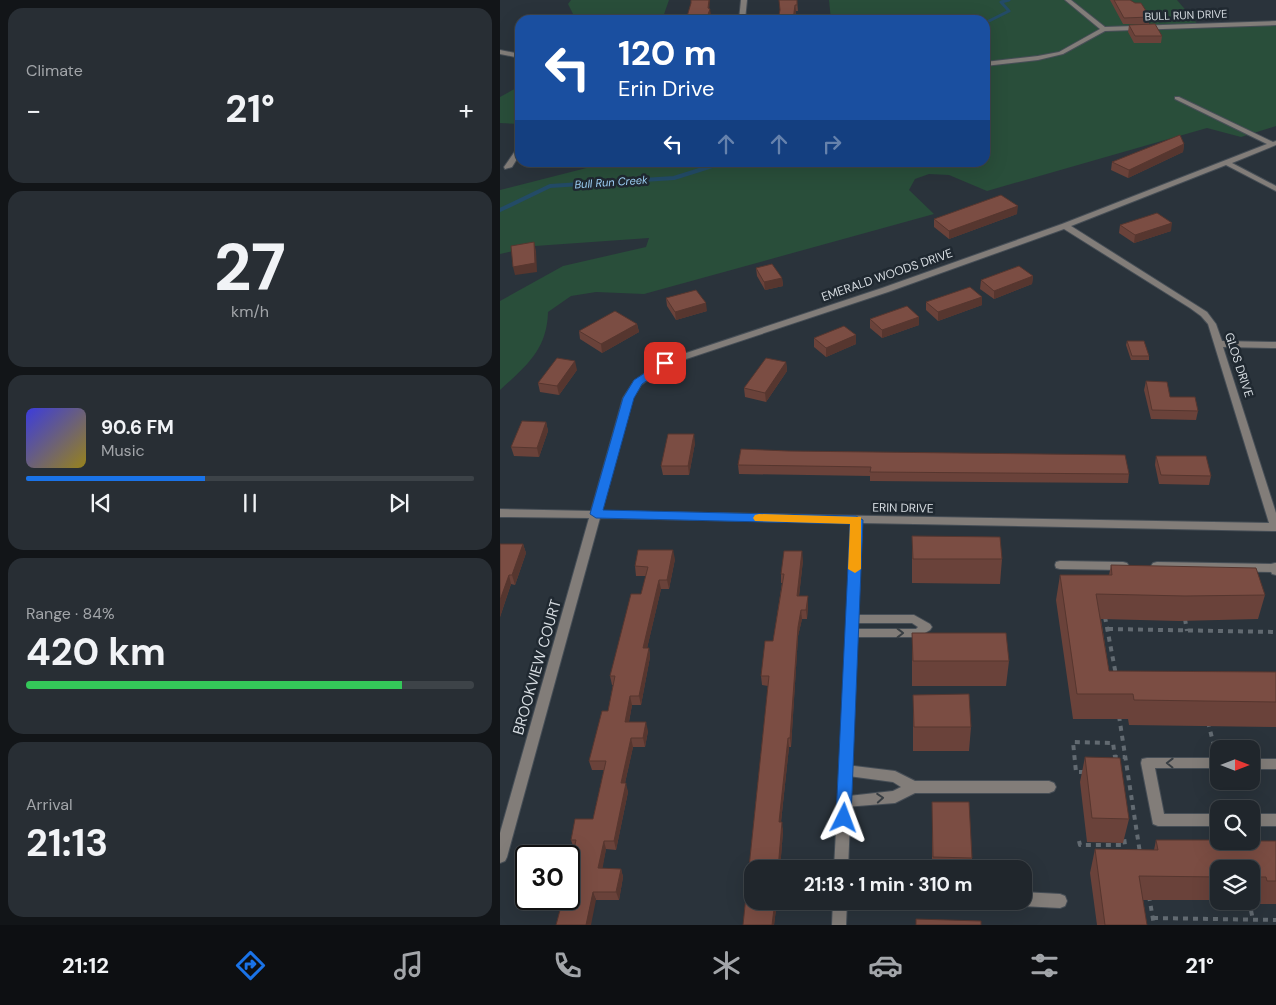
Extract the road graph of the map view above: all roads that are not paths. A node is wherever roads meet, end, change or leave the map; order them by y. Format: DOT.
graph roads {
  1 [pos="744,0"];
  2 [pos="1068,0"];
  3 [pos="742,15"];
  4 [pos="1276,23"];
  5 [pos="1104,28"];
  6 [pos="500,52"];
  7 [pos="515,55"];
  8 [pos="990,63"];
  9 [pos="1177,98"];
  10 [pos="1274,144"];
  11 [pos="515,156"];
  12 [pos="1227,164"];
  13 [pos="508,167"];
  14 [pos="1276,189"];
  15 [pos="1065,226"];
  16 [pos="1220,344"];
  17 [pos="1276,344"];
  18 [pos="500,513"];
  19 [pos="596,514"];
  20 [pos="856,520"];
  21 [pos="1276,527"];
  22 [pos="1060,565"];
  23 [pos="1276,569"];
  24 [pos="852,619"];
  25 [pos="852,633"];
  26 [pos="1210,764"];
  27 [pos="1260,764"];
  28 [pos="1276,764"];
  29 [pos="846,771"];
  30 [pos="913,787"];
  31 [pos="1049,788"];
  32 [pos="845,801"];
  33 [pos="1210,820"];
  34 [pos="1260,820"];
  35 [pos="1276,820"];
  36 [pos="500,857"];
  37 [pos="842,860"];
  38 [pos="1032,900"];
  39 [pos="1060,901"];
  40 [pos="839,910"];
  41 [pos="838,925"];
  1 -- 3 [label="street"];
  2 -- 5 [label="street"];
  4 -- 5 [label="street, BULL RUN DRIVE"];
  5 -- 8 [label="street, BULL RUN DRIVE"];
  6 -- 7 [label="street"];
  9 -- 10 [label="street"];
  10 -- 12 [label="street, EMERALD WOODS DRIVE"];
  11 -- 13 [label="street"];
  12 -- 14 [label="street"];
  12 -- 15 [label="street, EMERALD WOODS DRIVE"];
  15 -- 16 [label="street, GLOS DRIVE"];
  15 -- 19 [label="street, EMERALD WOODS DRIVE"];
  16 -- 17 [label="street"];
  16 -- 21 [label="street, GLOS DRIVE"];
  18 -- 19 [label="street, ERIN DRIVE"];
  19 -- 20 [label="street, ERIN DRIVE"];
  19 -- 36 [label="street, BROOKVIEW COURT"];
  20 -- 21 [label="street, ERIN DRIVE"];
  20 -- 24 [label="street"];
  22 -- 23 [label="street"];
  24 -- 25 [label="street"];
  25 -- 24 [label="street, one-way"];
  25 -- 29 [label="street"];
  26 -- 33 [label="street, one-way"];
  27 -- 28 [label="street"];
  29 -- 30 [label="street"];
  29 -- 32 [label="street"];
  30 -- 31 [label="street"];
  32 -- 30 [label="street, one-way"];
  32 -- 37 [label="street"];
  34 -- 35 [label="street"];
  38 -- 39 [label="street"];
  40 -- 41 [label="street"];
}
